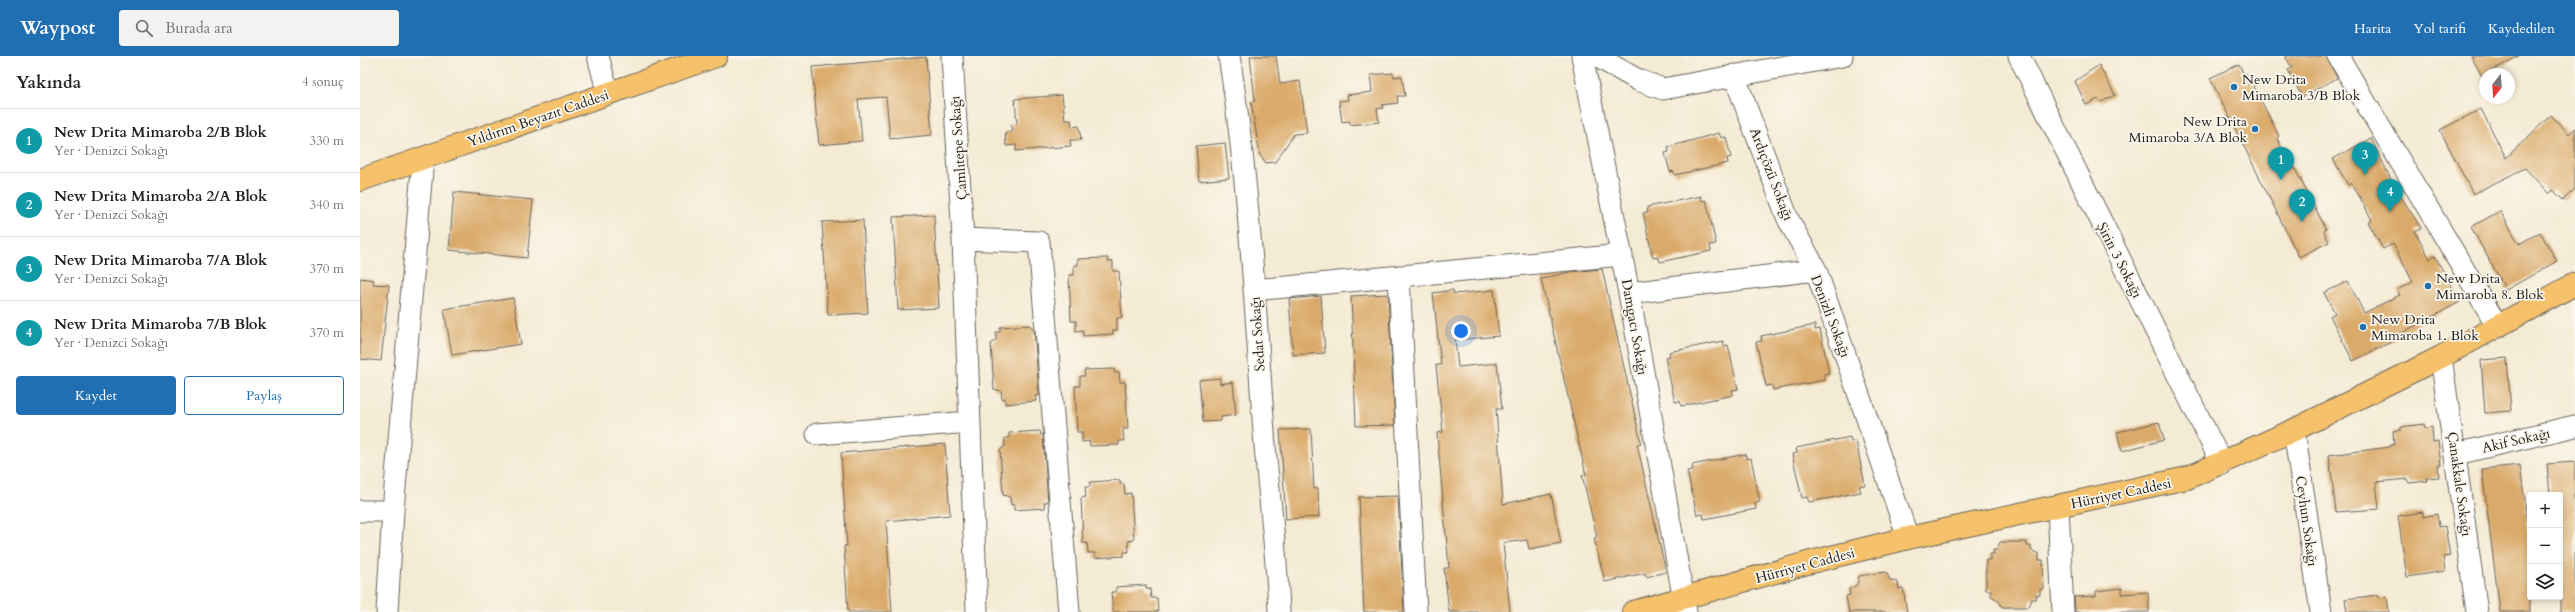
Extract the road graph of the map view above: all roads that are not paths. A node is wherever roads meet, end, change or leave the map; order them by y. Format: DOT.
graph roads {
  1 [pos="598,56"];
  2 [pos="716,56"];
  3 [pos="952,56"];
  4 [pos="1229,56"];
  5 [pos="1582,56"];
  6 [pos="1596,56"];
  7 [pos="1842,56"];
  8 [pos="2019,56"];
  9 [pos="2343,59"];
  10 [pos="1734,75"];
  11 [pos="608,94"];
  12 [pos="423,158"];
  13 [pos="360,180"];
  14 [pos="964,239"];
  15 [pos="1622,255"];
  16 [pos="1816,270"];
  17 [pos="1399,276"];
  18 [pos="2575,284"];
  19 [pos="1254,290"];
  20 [pos="1629,293"];
  21 [pos="2498,327"];
  22 [pos="2441,357"];
  23 [pos="970,422"];
  24 [pos="2575,426"];
  25 [pos="2294,430"];
  26 [pos="817,434"];
  27 [pos="2456,454"];
  28 [pos="2222,464"];
  29 [pos="2058,506"];
  30 [pos="360,511"];
  31 [pos="393,511"];
  32 [pos="1908,538"];
  33 [pos="1685,605"];
  34 [pos="387,612"];
  35 [pos="977,612"];
  36 [pos="1069,612"];
  37 [pos="1279,612"];
  38 [pos="1416,612"];
  39 [pos="1633,612"];
  40 [pos="2063,612"];
  41 [pos="2321,612"];
  42 [pos="2477,612"];
  1 -- 11 [label="street"];
  2 -- 11 [label="main road, Yıldırım Beyazıt Caddesi"];
  3 -- 14 [label="street, Çamlıtepe Sokağı"];
  4 -- 19 [label="street, Sedat Sokağı"];
  5 -- 15 [label="street, Damgacı Sokağı"];
  6 -- 10 [label="street"];
  7 -- 10 [label="street"];
  8 -- 28 [label="street, Şirin 3 Sokağı"];
  9 -- 21 [label="street"];
  10 -- 16 [label="street, Ardıçözü Sokağı"];
  11 -- 12 [label="main road, Yıldırım Beyazıt Caddesi"];
  12 -- 13 [label="main road, Yıldırım Beyazıt Caddesi"];
  12 -- 31 [label="street"];
  14 -- 23 [label="street, Çamlıtepe Sokağı"];
  14 -- 36 [label="street"];
  15 -- 17 [label="street"];
  15 -- 20 [label="street, Damgacı Sokağı"];
  16 -- 20 [label="street, Denizli Sokağı"];
  16 -- 32 [label="street, Denizli Sokağı"];
  17 -- 19 [label="street"];
  17 -- 38 [label="street"];
  18 -- 21 [label="main road, Hürriyet Caddesi"];
  19 -- 37 [label="street, Sedat Sokağı"];
  20 -- 33 [label="street, Damgacı Sokağı"];
  21 -- 22 [label="main road, Hürriyet Caddesi"];
  22 -- 25 [label="main road, Hürriyet Caddesi"];
  22 -- 27 [label="street, Çanakkale Sokağı"];
  23 -- 26 [label="street"];
  23 -- 35 [label="street, Çamlıtepe Sokağı"];
  24 -- 27 [label="street, Akif Sokağı"];
  25 -- 28 [label="main road, Hürriyet Caddesi"];
  25 -- 41 [label="street, Ceyhun Sokağı"];
  27 -- 42 [label="street, Çanakkale Sokağı"];
  28 -- 29 [label="main road, Hürriyet Caddesi"];
  29 -- 32 [label="main road, Hürriyet Caddesi"];
  29 -- 40 [label="street"];
  30 -- 31 [label="street"];
  31 -- 34 [label="street"];
  32 -- 33 [label="main road, Hürriyet Caddesi"];
  33 -- 39 [label="main road, Hürriyet Caddesi"];
}
